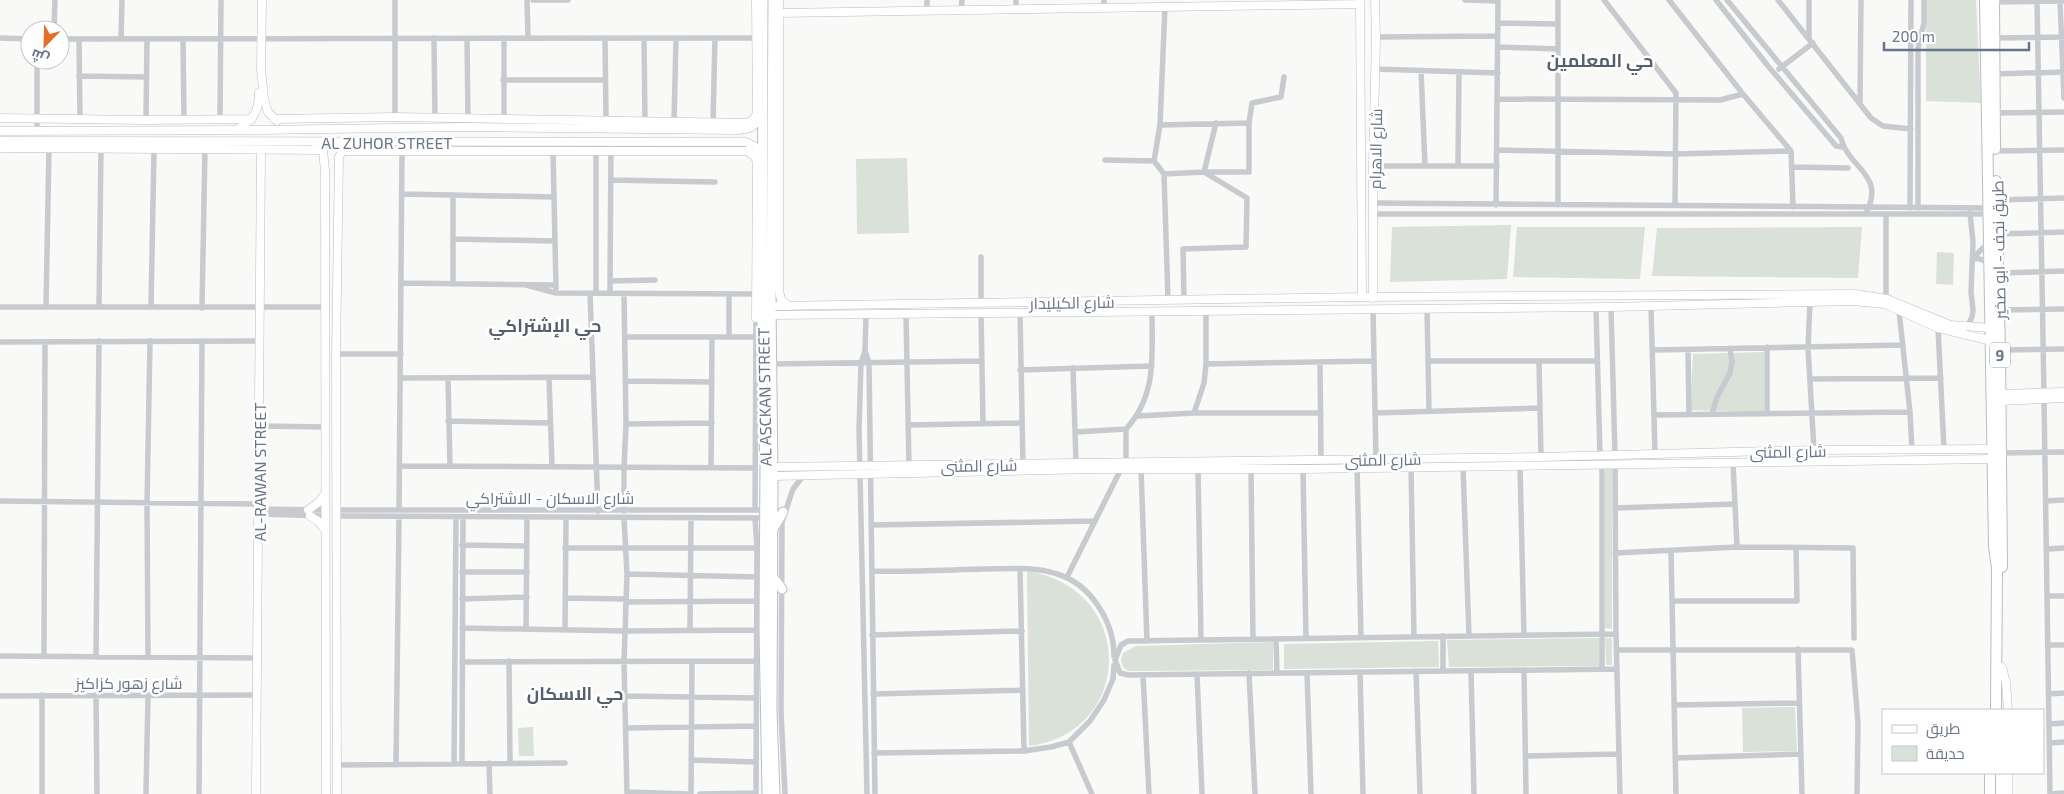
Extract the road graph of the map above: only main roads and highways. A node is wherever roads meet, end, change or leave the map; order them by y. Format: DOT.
graph roads {
  1 [pos="262,0"];
  2 [pos="756,0"];
  3 [pos="763,0"];
  4 [pos="773,0"];
  5 [pos="779,0"];
  6 [pos="1375,0"];
  7 [pos="1991,1"];
  8 [pos="1286,2"];
  9 [pos="1360,2"];
  10 [pos="1194,3"];
  11 [pos="1234,3"];
  12 [pos="1104,4"];
  13 [pos="779,13"];
  14 [pos="759,19"];
  15 [pos="776,63"];
  16 [pos="262,69"];
  17 [pos="759,86"];
  18 [pos="762,113"];
  19 [pos="1375,115"];
  20 [pos="1361,116"];
  21 [pos="0,118"];
  22 [pos="379,118"];
  23 [pos="414,118"];
  24 [pos="252,119"];
  25 [pos="274,119"];
  26 [pos="166,120"];
  27 [pos="544,124"];
  28 [pos="626,125"];
  29 [pos="453,127"];
  30 [pos="479,127"];
  31 [pos="379,128"];
  32 [pos="414,128"];
  33 [pos="298,129"];
  34 [pos="1361,129"];
  35 [pos="1375,129"];
  36 [pos="232,130"];
  37 [pos="696,130"];
  38 [pos="0,131"];
  39 [pos="77,131"];
  40 [pos="94,131"];
  41 [pos="167,131"];
  42 [pos="79,141"];
  43 [pos="95,141"];
  44 [pos="347,142"];
  45 [pos="454,142"];
  46 [pos="479,142"];
  47 [pos="680,142"];
  48 [pos="0,143"];
  49 [pos="314,143"];
  50 [pos="226,146"];
  51 [pos="611,146"];
  52 [pos="261,150"];
  53 [pos="323,150"];
  54 [pos="341,151"];
  55 [pos="763,162"];
  56 [pos="339,191"];
  57 [pos="324,192"];
  58 [pos="760,197"];
  59 [pos="1992,208"];
  60 [pos="775,235"];
  61 [pos="1994,237"];
  62 [pos="1361,250"];
  63 [pos="1374,251"];
  64 [pos="1672,296"];
  65 [pos="1723,296"];
  66 [pos="1362,297"];
  67 [pos="1373,298"];
  68 [pos="1150,300"];
  69 [pos="1886,301"];
  70 [pos="1085,303"];
  71 [pos="1697,304"];
  72 [pos="789,306"];
  73 [pos="1674,306"];
  74 [pos="1898,308"];
  75 [pos="1086,312"];
  76 [pos="1116,312"];
  77 [pos="765,314"];
  78 [pos="789,315"];
  79 [pos="1991,328"];
  80 [pos="1992,341"];
  81 [pos="2064,392"];
  82 [pos="2044,396"];
  83 [pos="2001,398"];
  84 [pos="2064,398"];
  85 [pos="1730,452"];
  86 [pos="1710,453"];
  87 [pos="1996,454"];
  88 [pos="1271,459"];
  89 [pos="1283,459"];
  90 [pos="325,463"];
  91 [pos="336,463"];
  92 [pos="1712,463"];
  93 [pos="1731,463"];
  94 [pos="1093,466"];
  95 [pos="1104,466"];
  96 [pos="1285,468"];
  97 [pos="1271,469"];
  98 [pos="860,471"];
  99 [pos="870,471"];
  100 [pos="773,472"];
  101 [pos="325,490"];
  102 [pos="783,512"];
  103 [pos="773,529"];
  104 [pos="326,533"];
  105 [pos="1994,547"];
  106 [pos="772,576"];
  107 [pos="782,589"];
  108 [pos="756,618"];
  109 [pos="760,630"];
  110 [pos="2002,667"];
  111 [pos="331,680"];
  112 [pos="1991,709"];
  113 [pos="1996,709"];
  114 [pos="2002,709"];
  115 [pos="2008,709"];
  116 [pos="769,757"];
  117 [pos="1990,774"];
  118 [pos="1996,774"];
  119 [pos="2001,774"];
  120 [pos="2008,774"];
  121 [pos="769,776"];
  122 [pos="256,794"];
  123 [pos="326,794"];
  124 [pos="337,794"];
  125 [pos="767,794"];
  126 [pos="775,794"];
  127 [pos="1990,794"];
  128 [pos="1996,794"];
  129 [pos="2001,794"];
  130 [pos="2008,794"];
  1 -- 16 [label="main road"];
  2 -- 14 [label="main road"];
  3 -- 14 [label="main road, AL ASCKAN STREET"];
  4 -- 15 [label="main road, AL ASCKAN STREET"];
  5 -- 13 [label="main road"];
  6 -- 19 [label="main road, شارع الاهرام"];
  7 -- 59 [label="highway, طريق نجف - ابو صخير / 9"];
  7 -- 59 [label="highway, طريق نجف - ابو صخير / 9"];
  8 -- 9 [label="main road"];
  8 -- 11 [label="main road"];
  9 -- 20 [label="main road, شارع الاهرام"];
  10 -- 11 [label="main road"];
  10 -- 12 [label="main road"];
  12 -- 13 [label="main road"];
  13 -- 15 [label="main road"];
  14 -- 17 [label="main road, AL ASCKAN STREET"];
  14 -- 17 [label="main road"];
  15 -- 60 [label="main road, AL ASCKAN STREET"];
  16 -- 24 [label="main road"];
  16 -- 25 [label="main road"];
  17 -- 18 [label="main road, AL ASCKAN STREET"];
  17 -- 28 [label="main road"];
  18 -- 37 [label="main road, AL ZUHOR STREET"];
  18 -- 55 [label="main road, AL ASCKAN STREET"];
  19 -- 20 [label="main road"];
  19 -- 35 [label="main road, شارع الاهرام"];
  20 -- 34 [label="main road, شارع الاهرام"];
  21 -- 26 [label="main road"];
  22 -- 23 [label="main road"];
  22 -- 25 [label="main road"];
  22 -- 31 [label="main road"];
  23 -- 27 [label="main road"];
  23 -- 32 [label="main road"];
  24 -- 26 [label="main road"];
  24 -- 36 [label="main road"];
  25 -- 33 [label="main road"];
  26 -- 41 [label="main road"];
  27 -- 28 [label="main road, AL ZUHOR STREET"];
  27 -- 28 [label="main road"];
  27 -- 30 [label="main road, AL ZUHOR STREET"];
  28 -- 37 [label="main road, AL ZUHOR STREET"];
  29 -- 30 [label="main road, AL ZUHOR STREET"];
  29 -- 32 [label="main road, AL ZUHOR STREET"];
  29 -- 45 [label="main road"];
  30 -- 46 [label="main road"];
  31 -- 32 [label="main road, AL ZUHOR STREET"];
  31 -- 33 [label="main road, AL ZUHOR STREET"];
  33 -- 36 [label="main road, AL ZUHOR STREET"];
  34 -- 35 [label="main road"];
  34 -- 62 [label="main road, شارع الاهرام"];
  35 -- 63 [label="main road, شارع الاهرام"];
  36 -- 41 [label="main road, AL ZUHOR STREET"];
  37 -- 47 [label="main road"];
  38 -- 39 [label="main road, AL ZUHOR STREET"];
  39 -- 40 [label="main road, AL ZUHOR STREET"];
  39 -- 42 [label="main road"];
  40 -- 41 [label="main road, AL ZUHOR STREET"];
  40 -- 43 [label="main road"];
  42 -- 43 [label="main road, AL ZUHOR STREET"];
  42 -- 48 [label="main road, AL ZUHOR STREET"];
  43 -- 50 [label="main road, AL ZUHOR STREET"];
  44 -- 45 [label="main road, AL ZUHOR STREET"];
  44 -- 49 [label="main road, AL ZUHOR STREET"];
  44 -- 54 [label="main road"];
  45 -- 46 [label="main road, AL ZUHOR STREET"];
  46 -- 51 [label="main road, AL ZUHOR STREET"];
  47 -- 51 [label="main road, AL ZUHOR STREET"];
  47 -- 55 [label="main road, AL ZUHOR STREET"];
  48 -- 50 [label="main road"];
  49 -- 50 [label="main road, AL ZUHOR STREET"];
  49 -- 53 [label="main road"];
  50 -- 52 [label="main road"];
  51 -- 54 [label="main road"];
  51 -- 58 [label="main road"];
  52 -- 53 [label="main road"];
  52 -- 122 [label="main road, AL-RAWAN STREET"];
  53 -- 57 [label="main road"];
  54 -- 56 [label="main road"];
  55 -- 58 [label="main road, AL ASCKAN STREET"];
  56 -- 57 [label="main road"];
  56 -- 91 [label="main road"];
  57 -- 90 [label="main road"];
  58 -- 77 [label="main road, AL ASCKAN STREET"];
  58 -- 77 [label="main road"];
  59 -- 61 [label="highway, طريق نجف - ابو صخير / 9"];
  59 -- 61 [label="highway, طريق نجف - ابو صخير / 9"];
  60 -- 72 [label="main road"];
  60 -- 77 [label="main road, AL ASCKAN STREET"];
  61 -- 79 [label="highway, طريق نجف - ابو صخير / 9"];
  61 -- 83 [label="highway, طريق نجف - ابو صخير / 9"];
  62 -- 63 [label="main road"];
  62 -- 66 [label="main road, شارع الاهرام"];
  63 -- 67 [label="main road, شارع الاهرام"];
  64 -- 65 [label="main road, شارع الكيليدار"];
  64 -- 67 [label="main road, شارع الكيليدار"];
  64 -- 73 [label="main road"];
  65 -- 69 [label="main road"];
  65 -- 71 [label="main road"];
  66 -- 67 [label="main road, شارع الكيليدار"];
  66 -- 68 [label="main road, شارع الكيليدار"];
  68 -- 70 [label="main road, شارع الكيليدار"];
  68 -- 76 [label="main road"];
  69 -- 71 [label="main road"];
  69 -- 74 [label="main road"];
  70 -- 72 [label="main road, شارع الكيليدار"];
  70 -- 75 [label="main road"];
  71 -- 73 [label="main road, شارع الكيليدار"];
  72 -- 77 [label="main road, شارع الكيليدار"];
  72 -- 78 [label="main road"];
  73 -- 76 [label="main road, شارع الكيليدار"];
  74 -- 79 [label="main road"];
  74 -- 80 [label="main road"];
  75 -- 76 [label="main road, شارع الكيليدار"];
  75 -- 78 [label="main road, شارع الكيليدار"];
  77 -- 78 [label="main road, شارع الكيليدار"];
  77 -- 100 [label="main road, AL ASCKAN STREET"];
  77 -- 109 [label="main road, AL ASCKAN STREET"];
  79 -- 80 [label="highway, طريق نجف - ابو صخير / 9"];
  80 -- 87 [label="highway, طريق نجف - ابو صخير / 9"];
  81 -- 82 [label="main road"];
  82 -- 83 [label="main road"];
  82 -- 84 [label="main road"];
  83 -- 87 [label="highway, طريق نجف - ابو صخير / 9"];
  85 -- 86 [label="main road, شارع المثنى"];
  85 -- 87 [label="main road, شارع المثنى"];
  85 -- 93 [label="main road"];
  86 -- 89 [label="main road, شارع المثنى"];
  86 -- 92 [label="main road"];
  87 -- 93 [label="main road, شارع المثنى"];
  87 -- 105 [label="highway, طريق نجف - ابو صخير / 9"];
  87 -- 110 [label="highway, طريق نجف - ابو صخير / 9"];
  88 -- 89 [label="main road, شارع المثنى"];
  88 -- 95 [label="main road, شارع المثنى"];
  88 -- 97 [label="main road"];
  89 -- 96 [label="main road"];
  90 -- 91 [label="main road"];
  90 -- 101 [label="main road"];
  91 -- 111 [label="main road"];
  92 -- 93 [label="main road, شارع المثنى"];
  92 -- 96 [label="main road, شارع المثنى"];
  94 -- 95 [label="main road, شارع المثنى"];
  94 -- 99 [label="main road, شارع المثنى"];
  94 -- 99 [label="main road, شارع المثنى"];
  95 -- 97 [label="main road, شارع المثنى"];
  96 -- 97 [label="main road, شارع المثنى"];
  98 -- 99 [label="main road, شارع المثنى"];
  98 -- 100 [label="main road, شارع المثنى"];
  98 -- 100 [label="main road, شارع المثنى"];
  100 -- 103 [label="main road, AL ASCKAN STREET"];
  101 -- 104 [label="main road"];
  101 -- 104 [label="main road"];
  102 -- 103 [label="main road"];
  103 -- 106 [label="main road, AL ASCKAN STREET"];
  104 -- 111 [label="main road"];
  105 -- 112 [label="highway"];
  105 -- 113 [label="highway, طريق نجف - ابو صخير / 9"];
  106 -- 107 [label="main road"];
  106 -- 116 [label="main road, AL ASCKAN STREET"];
  108 -- 109 [label="main road"];
  109 -- 116 [label="main road, AL ASCKAN STREET"];
  110 -- 114 [label="highway, طريق نجف - ابو صخير / 9"];
  110 -- 115 [label="main road"];
  111 -- 123 [label="main road"];
  111 -- 124 [label="main road"];
  116 -- 121 [label="main road, AL ASCKAN STREET"];
  117 -- 127 [label="highway"];
  118 -- 128 [label="highway"];
  119 -- 129 [label="highway"];
  120 -- 130 [label="main road"];
  121 -- 125 [label="main road, AL ASCKAN STREET"];
  121 -- 126 [label="main road, AL ASCKAN STREET"];
}
